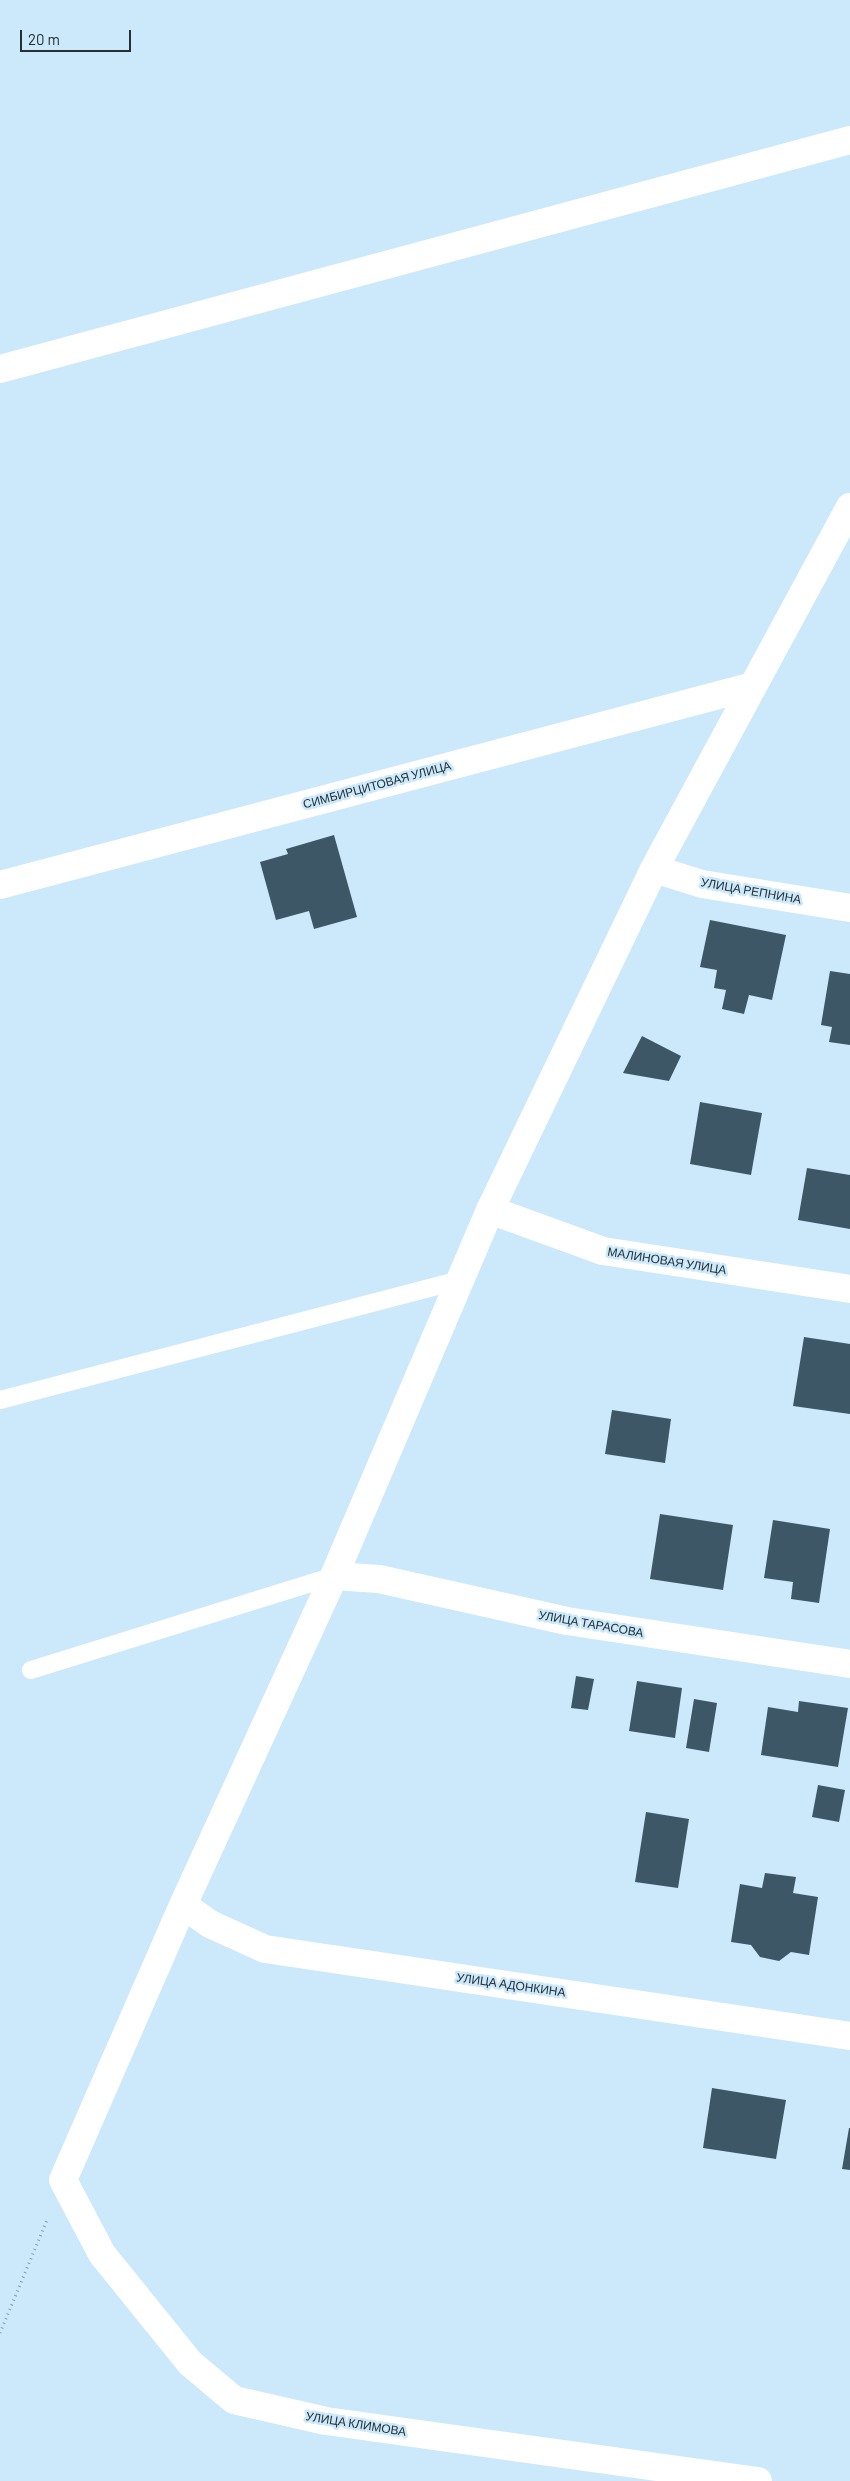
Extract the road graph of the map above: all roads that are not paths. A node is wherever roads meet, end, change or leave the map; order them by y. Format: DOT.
graph roads {
  1 [pos="850,140"];
  2 [pos="0,369"];
  3 [pos="850,507"];
  4 [pos="753,686"];
  5 [pos="654,869"];
  6 [pos="0,885"];
  7 [pos="850,908"];
  8 [pos="490,1210"];
  9 [pos="460,1280"];
  10 [pos="850,1289"];
  11 [pos="0,1400"];
  12 [pos="334,1576"];
  13 [pos="850,1664"];
  14 [pos="31,1670"];
  15 [pos="183,1905"];
  16 [pos="850,2036"];
  17 [pos="758,2481"];
  1 -- 2 [label="street"];
  3 -- 4 [label="street"];
  4 -- 5 [label="street"];
  4 -- 6 [label="street, СИМБИРЦИТОВАЯ УЛИЦА"];
  5 -- 7 [label="street, УЛИЦА РЕПНИНА"];
  5 -- 8 [label="street"];
  8 -- 9 [label="street"];
  8 -- 10 [label="street, МАЛИНОВАЯ УЛИЦА"];
  9 -- 11 [label="lane"];
  9 -- 12 [label="street"];
  12 -- 13 [label="street, УЛИЦА ТАРАСОВА"];
  12 -- 14 [label="lane"];
  12 -- 15 [label="street"];
  15 -- 16 [label="street, УЛИЦА АДОНКИНА"];
  15 -- 17 [label="street, УЛИЦА КЛИМОВА"];
}
